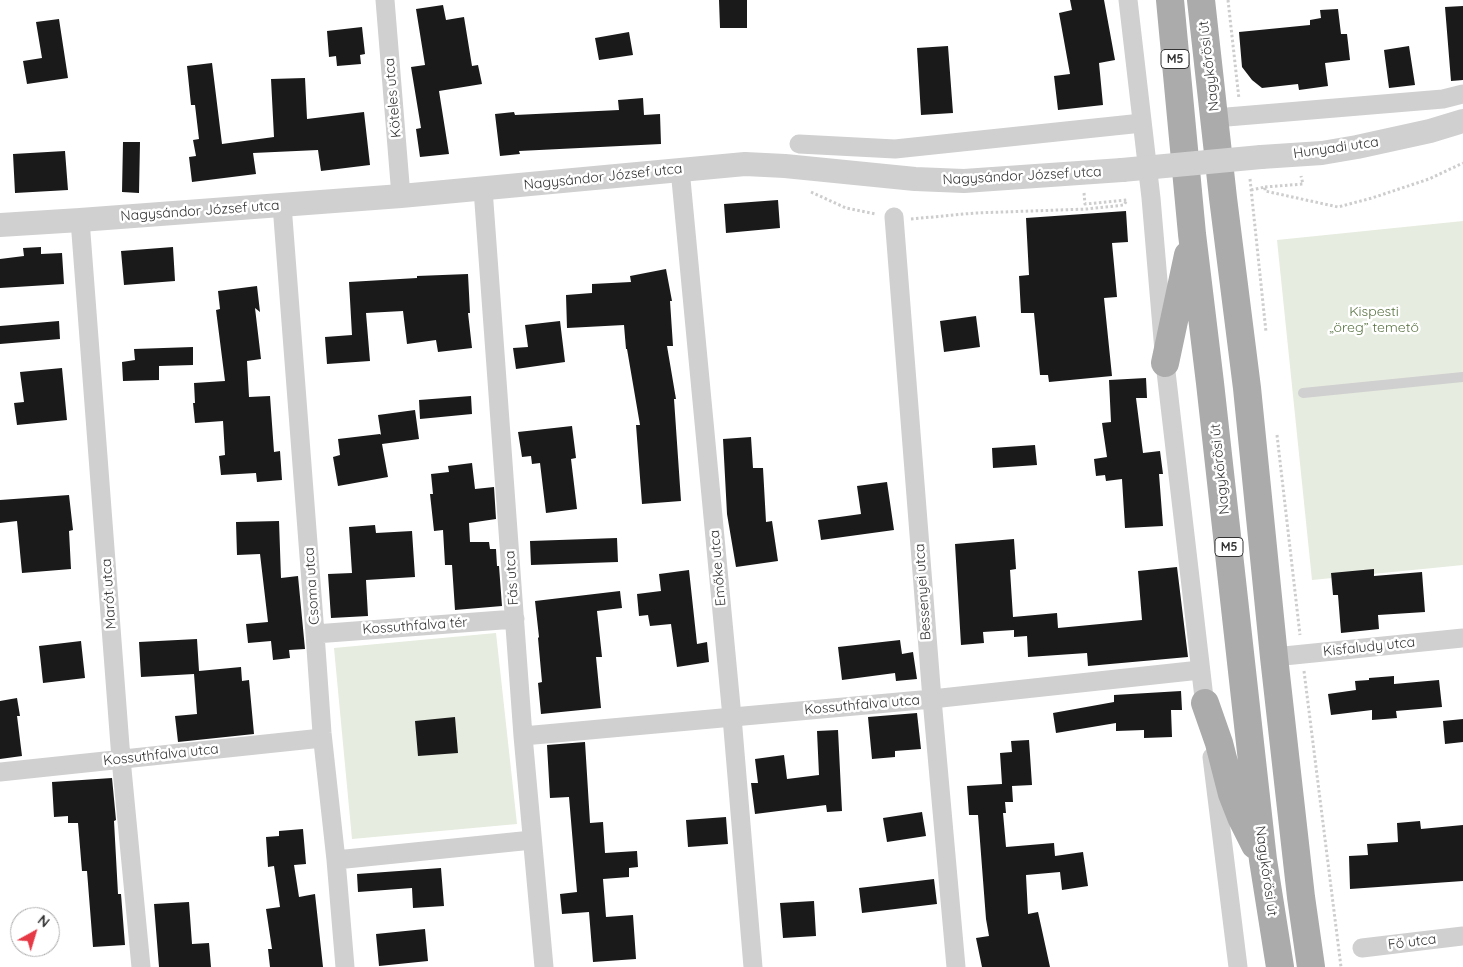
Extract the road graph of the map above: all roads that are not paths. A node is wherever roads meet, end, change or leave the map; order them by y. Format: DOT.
graph roads {
  1 [pos="385,0"];
  2 [pos="1128,0"];
  3 [pos="1170,0"];
  4 [pos="1201,0"];
  5 [pos="1463,94"];
  6 [pos="1228,117"];
  7 [pos="1463,121"];
  8 [pos="1142,123"];
  9 [pos="799,144"];
  10 [pos="1207,163"];
  11 [pos="680,169"];
  12 [pos="483,189"];
  13 [pos="401,196"];
  14 [pos="282,205"];
  15 [pos="894,217"];
  16 [pos="80,220"];
  17 [pos="0,225"];
  18 [pos="1192,234"];
  19 [pos="1165,363"];
  20 [pos="1463,377"];
  21 [pos="1303,393"];
  22 [pos="515,619"];
  23 [pos="315,634"];
  24 [pos="1463,638"];
  25 [pos="1274,657"];
  26 [pos="1200,670"];
  27 [pos="932,699"];
  28 [pos="1205,704"];
  29 [pos="732,717"];
  30 [pos="523,736"];
  31 [pos="322,738"];
  32 [pos="122,759"];
  33 [pos="0,772"];
  34 [pos="532,840"];
  35 [pos="336,860"];
  36 [pos="1263,860"];
  37 [pos="1463,936"];
  38 [pos="1362,948"];
  39 [pos="141,967"];
  40 [pos="345,967"];
  41 [pos="544,967"];
  42 [pos="753,967"];
  43 [pos="956,967"];
  44 [pos="1238,967"];
  45 [pos="1280,967"];
  46 [pos="1311,967"];
  1 -- 13 [label="street, Köteles utca"];
  2 -- 8 [label="street"];
  3 -- 18 [label="main road, Nagykőrösi út / M5"];
  4 -- 6 [label="main road, Nagykőrösi út / M5"];
  5 -- 6 [label="street"];
  6 -- 25 [label="main road, Nagykőrösi út / M5"];
  7 -- 10 [label="street, Hunyadi utca, bridge"];
  8 -- 9 [label="street"];
  8 -- 19 [label="street"];
  10 -- 11 [label="street, Nagysándor József utca, bridge"];
  11 -- 12 [label="street, Nagysándor József utca"];
  11 -- 29 [label="street, Emőke utca"];
  12 -- 13 [label="street, Nagysándor József utca"];
  12 -- 22 [label="street, Fás utca"];
  13 -- 14 [label="street, Nagysándor József utca"];
  14 -- 16 [label="street, Nagysándor József utca"];
  14 -- 23 [label="street, Csoma utca"];
  15 -- 27 [label="street, Bessenyei utca"];
  16 -- 17 [label="street, Nagysándor József utca"];
  16 -- 32 [label="street, Marót utca"];
  18 -- 19 [label="main road"];
  18 -- 36 [label="main road, Nagykőrösi út / M5"];
  19 -- 26 [label="street"];
  20 -- 21 [label="lane"];
  22 -- 23 [label="street, Kossuthfalva tér"];
  22 -- 30 [label="street, Fás utca"];
  23 -- 31 [label="street, Csoma utca"];
  24 -- 25 [label="street, Kisfaludy utca"];
  25 -- 46 [label="main road, Nagykőrösi út / M5"];
  26 -- 27 [label="street, Kossuthfalva utca"];
  26 -- 28 [label="street"];
  27 -- 29 [label="street, Kossuthfalva utca"];
  27 -- 43 [label="street, Bessenyei utca"];
  28 -- 36 [label="main road"];
  28 -- 44 [label="street"];
  29 -- 30 [label="street, Kossuthfalva utca"];
  29 -- 42 [label="street, Emőke utca"];
  30 -- 34 [label="street, Fás utca"];
  31 -- 32 [label="street, Kossuthfalva utca"];
  31 -- 35 [label="street, Csoma utca"];
  32 -- 33 [label="street, Kossuthfalva utca"];
  32 -- 39 [label="street, Marót utca"];
  34 -- 35 [label="street"];
  34 -- 41 [label="street, Fás utca"];
  35 -- 40 [label="street, Csoma utca"];
  36 -- 45 [label="main road, Nagykőrösi út / M5"];
  37 -- 38 [label="street, Fő utca"];
}
